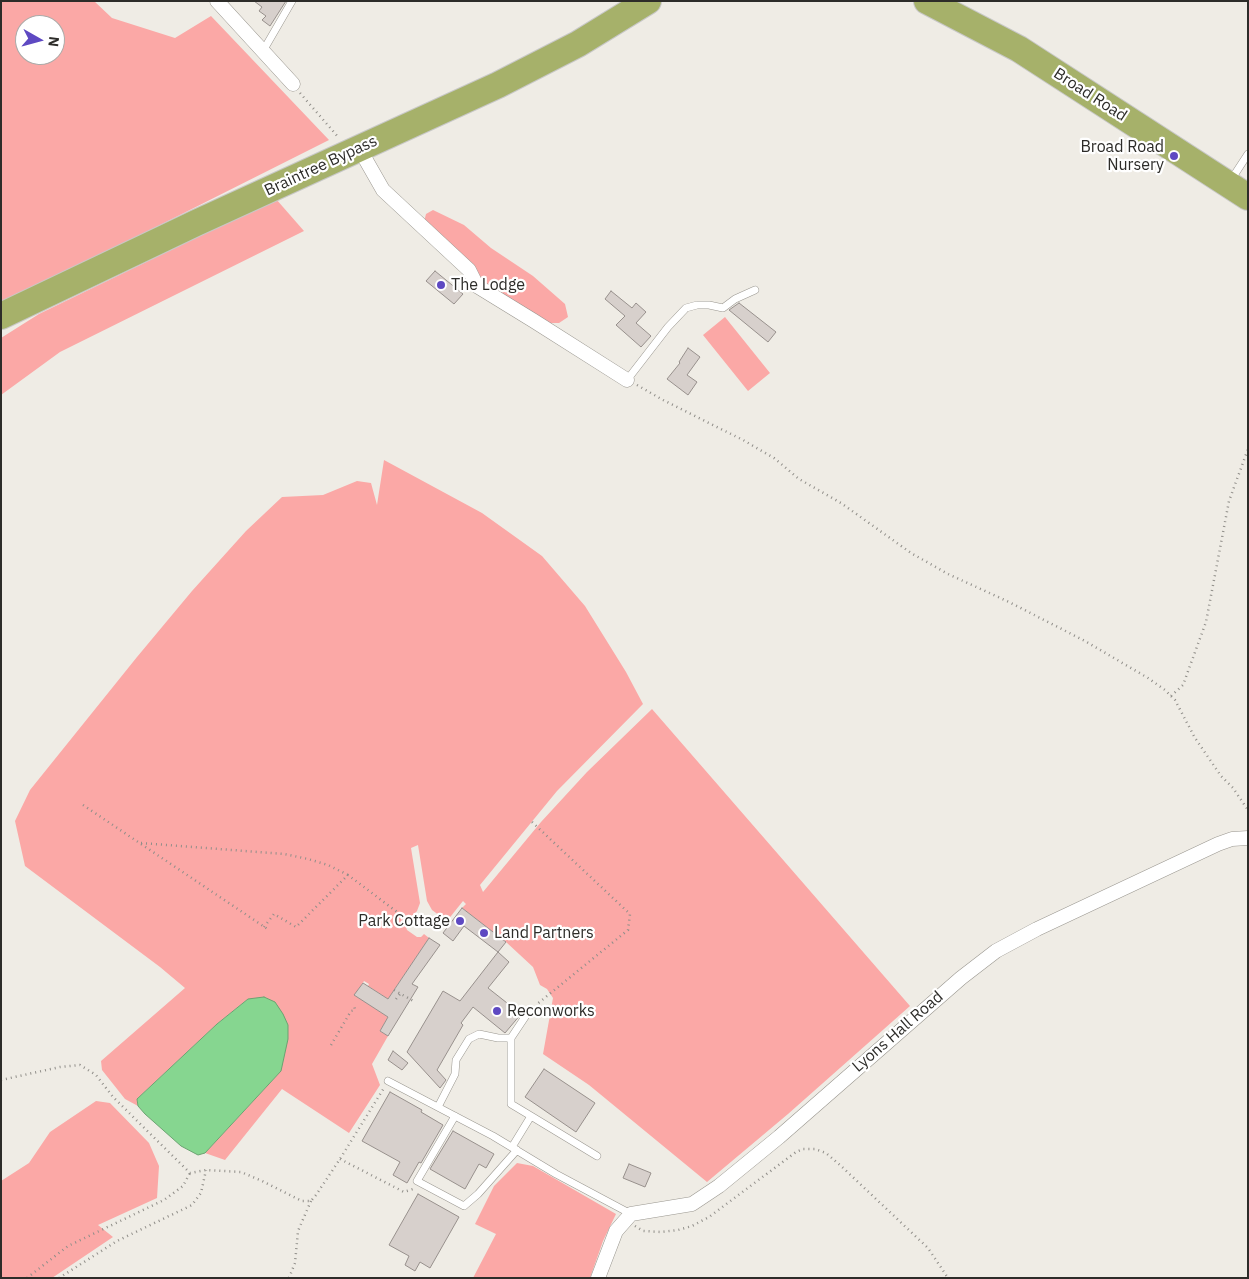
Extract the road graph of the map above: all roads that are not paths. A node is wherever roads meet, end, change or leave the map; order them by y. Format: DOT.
graph roads {
  1 [pos="217,1"];
  2 [pos="292,1"];
  3 [pos="927,1"];
  4 [pos="642,4"];
  5 [pos="263,51"];
  6 [pos="293,84"];
  7 [pos="355,150"];
  8 [pos="1248,154"];
  9 [pos="1238,190"];
  10 [pos="755,290"];
  11 [pos="1,316"];
  12 [pos="627,380"];
  13 [pos="1248,838"];
  14 [pos="529,1011"];
  15 [pos="511,1038"];
  16 [pos="388,1081"];
  17 [pos="438,1106"];
  18 [pos="455,1116"];
  19 [pos="531,1116"];
  20 [pos="515,1149"];
  21 [pos="597,1156"];
  22 [pos="629,1216"];
  23 [pos="598,1278"];
  1 -- 5 [label="street"];
  2 -- 5 [label="lane"];
  3 -- 9 [label="highway, Broad Road"];
  4 -- 7 [label="highway, Braintree Bypass"];
  5 -- 6 [label="street"];
  7 -- 11 [label="highway, Braintree Bypass"];
  7 -- 12 [label="street"];
  8 -- 9 [label="lane"];
  10 -- 12 [label="lane"];
  13 -- 22 [label="street, Lyons Hall Road"];
  14 -- 15 [label="lane"];
  15 -- 17 [label="lane"];
  15 -- 19 [label="lane"];
  16 -- 17 [label="lane"];
  17 -- 18 [label="lane"];
  18 -- 20 [label="lane"];
  18 -- 20 [label="lane"];
  19 -- 20 [label="lane"];
  19 -- 21 [label="lane"];
  20 -- 22 [label="lane"];
  22 -- 23 [label="street"];
}
